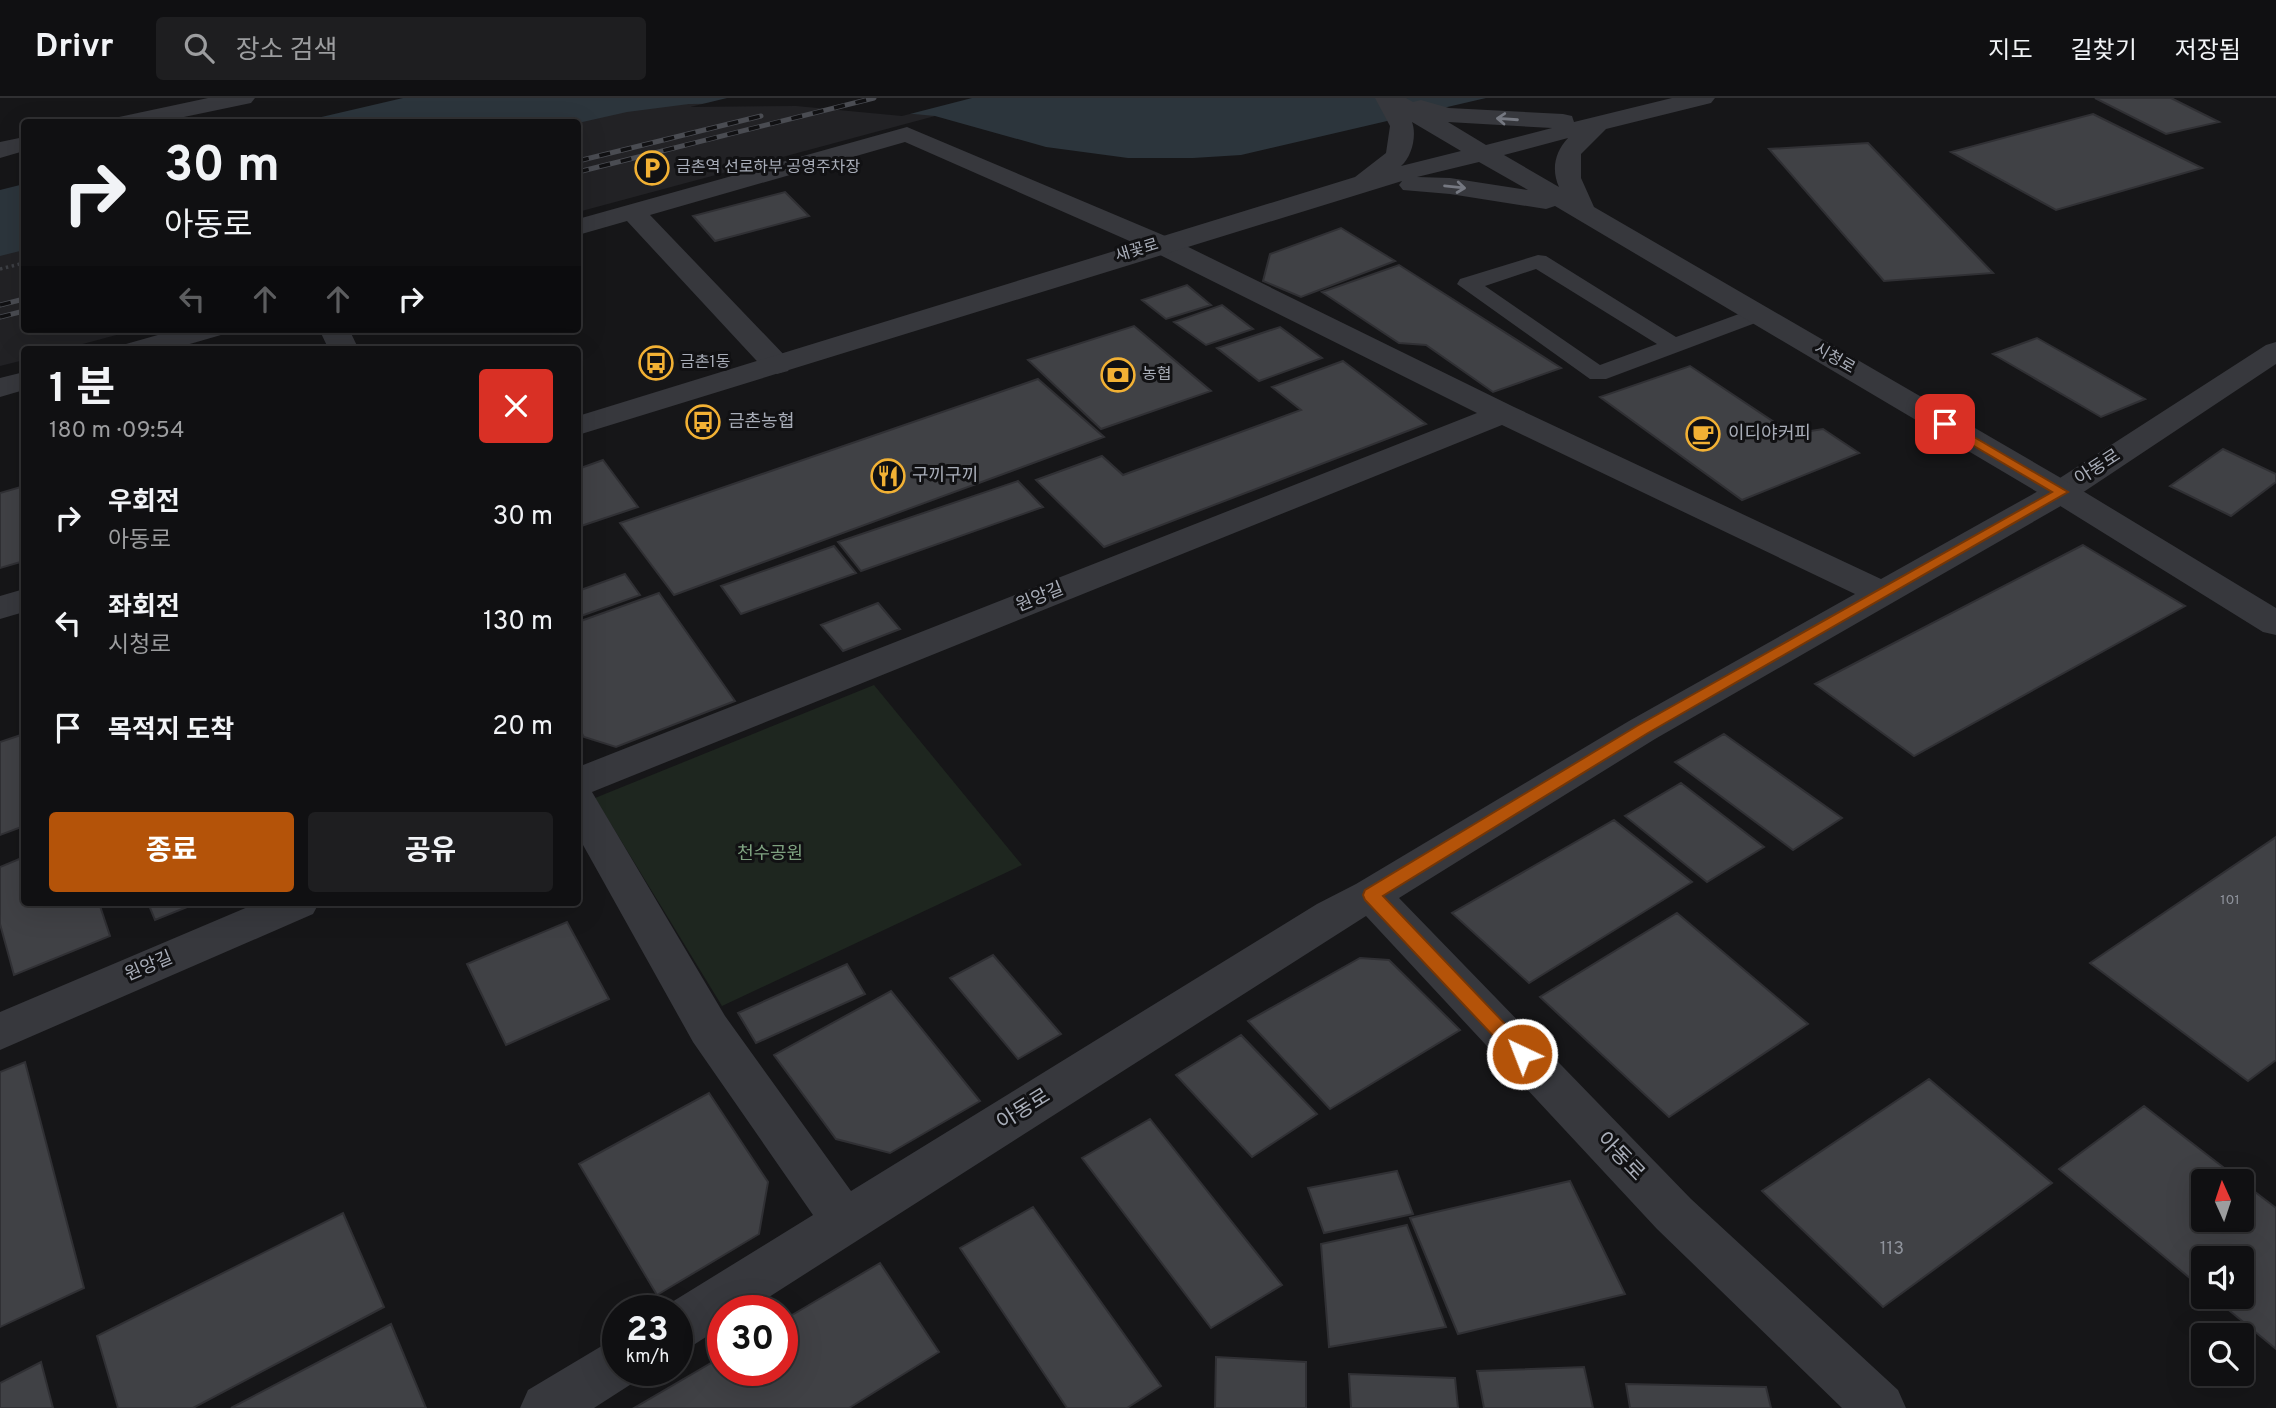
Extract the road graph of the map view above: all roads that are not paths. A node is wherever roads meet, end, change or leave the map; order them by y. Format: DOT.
graph roads {
  1 [pos="243,98"];
  2 [pos="1390,98"];
  3 [pos="1703,98"];
  4 [pos="142,119"];
  5 [pos="1425,120"];
  6 [pos="1600,121"];
  7 [pos="21,146"];
  8 [pos="0,150"];
  9 [pos="1483,155"];
  10 [pos="1363,183"];
  11 [pos="1582,210"];
  12 [pos="633,212"];
  13 [pos="581,226"];
  14 [pos="1160,244"];
  15 [pos="1758,314"];
  16 [pos="197,333"];
  17 [pos="1674,345"];
  18 [pos="150,346"];
  19 [pos="2276,351"];
  20 [pos="777,365"];
  21 [pos="21,382"];
  22 [pos="0,388"];
  23 [pos="1503,414"];
  24 [pos="581,425"];
  25 [pos="2062,492"];
  26 [pos="1882,593"];
  27 [pos="21,601"];
  28 [pos="0,608"];
  29 [pos="2276,624"];
  30 [pos="581,781"];
  31 [pos="581,807"];
  32 [pos="1371,895"];
  33 [pos="291,906"];
  34 [pos="0,1032"];
  35 [pos="846,1223"];
  36 [pos="693,1317"];
  37 [pos="602,1374"];
  38 [pos="547,1408"];
  39 [pos="1879,1408"];
  1 -- 4 [label="street"];
  2 -- 5 [label="street"];
  2 -- 5 [label="street"];
  3 -- 6 [label="street, 새꽃로"];
  6 -- 5 [label="street, one-way"];
  5 -- 9 [label="street, 시청로"];
  5 -- 10 [label="street"];
  6 -- 9 [label="street, 새꽃로"];
  6 -- 11 [label="street"];
  7 -- 8 [label="street"];
  9 -- 10 [label="street, 새꽃로"];
  9 -- 11 [label="street, 시청로"];
  10 -- 11 [label="street, one-way"];
  10 -- 14 [label="street, 새꽃로"];
  11 -- 15 [label="street, 시청로"];
  12 -- 13 [label="street"];
  12 -- 14 [label="street"];
  12 -- 20 [label="street"];
  14 -- 20 [label="street, 새꽃로"];
  14 -- 23 [label="street"];
  15 -- 17 [label="lane"];
  15 -- 25 [label="street, 시청로"];
  16 -- 18 [label="street"];
  17 -- 17 [label="lane"];
  19 -- 25 [label="street, 아동로"];
  20 -- 24 [label="street, 새꽃로"];
  21 -- 22 [label="street"];
  23 -- 26 [label="street"];
  23 -- 30 [label="street, 원앙길"];
  25 -- 26 [label="street, 아동로"];
  25 -- 29 [label="street, 시청로"];
  26 -- 32 [label="street, 아동로"];
  27 -- 28 [label="street"];
  31 -- 35 [label="street"];
  32 -- 35 [label="street, 아동로"];
  32 -- 39 [label="street, 아동로"];
  33 -- 34 [label="street, 원앙길"];
  35 -- 36 [label="street, 아동로"];
  37 -- 38 [label="street"];
}
